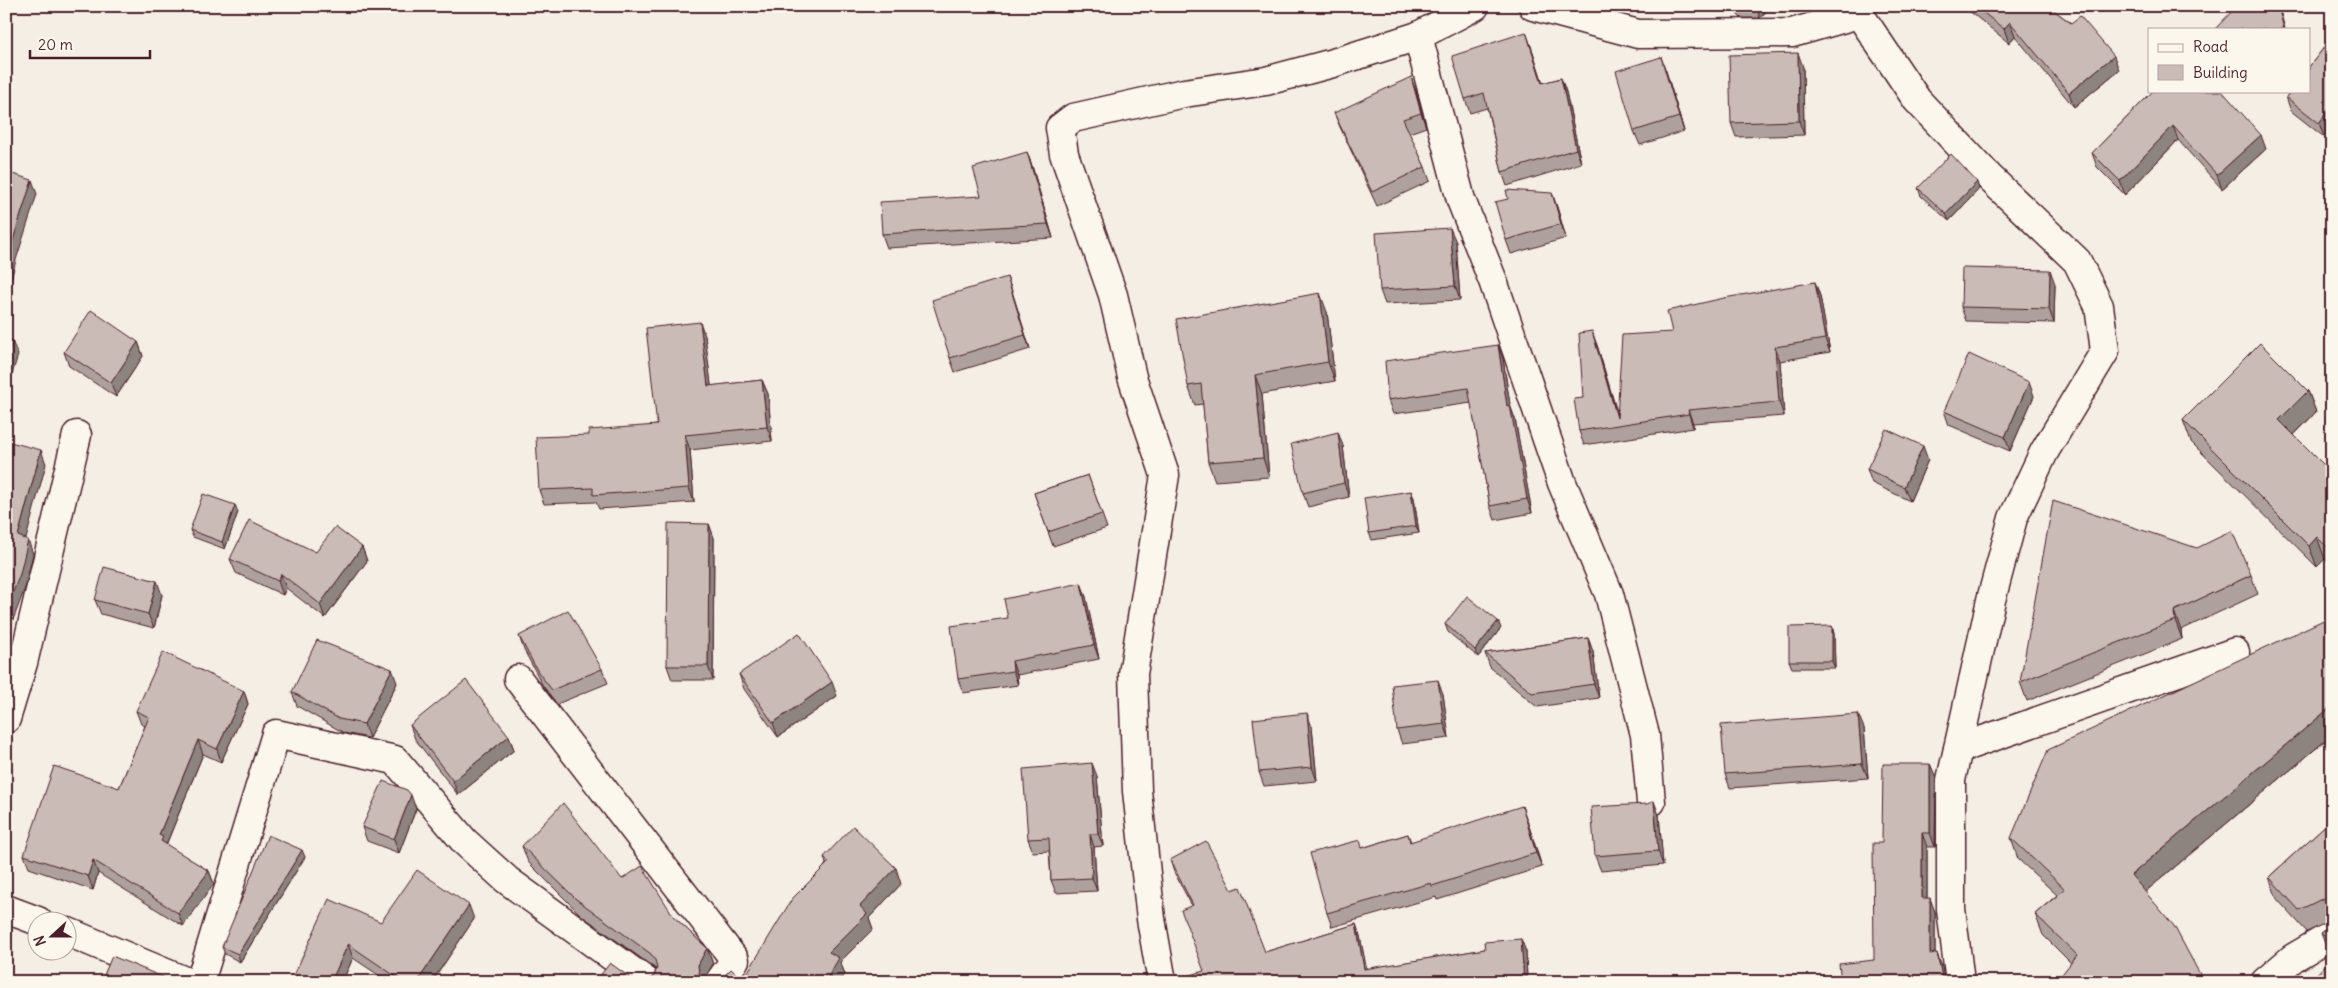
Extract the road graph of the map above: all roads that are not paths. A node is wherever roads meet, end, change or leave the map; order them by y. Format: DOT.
graph roads {
  1 [pos="1475,6"];
  2 [pos="1533,6"];
  3 [pos="1856,10"];
  4 [pos="1418,36"];
  5 [pos="77,435"];
  6 [pos="2230,644"];
  7 [pos="518,679"];
  8 [pos="6,719"];
  9 [pos="1961,739"];
  10 [pos="1651,802"];
  11 [pos="6,909"];
  12 [pos="28,917"];
  13 [pos="2332,935"];
  14 [pos="78,936"];
  15 [pos="187,982"];
  16 [pos="200,982"];
  17 [pos="647,982"];
  18 [pos="719,982"];
  19 [pos="1162,982"];
  20 [pos="1960,982"];
  21 [pos="2265,982"];
  1 -- 4 [label="street"];
  2 -- 3 [label="street"];
  3 -- 9 [label="street"];
  4 -- 10 [label="street"];
  4 -- 19 [label="street"];
  5 -- 8 [label="street"];
  6 -- 9 [label="street"];
  7 -- 18 [label="street"];
  9 -- 20 [label="street"];
  11 -- 12 [label="street"];
  13 -- 21 [label="street"];
  14 -- 15 [label="street"];
  16 -- 17 [label="street"];
}
